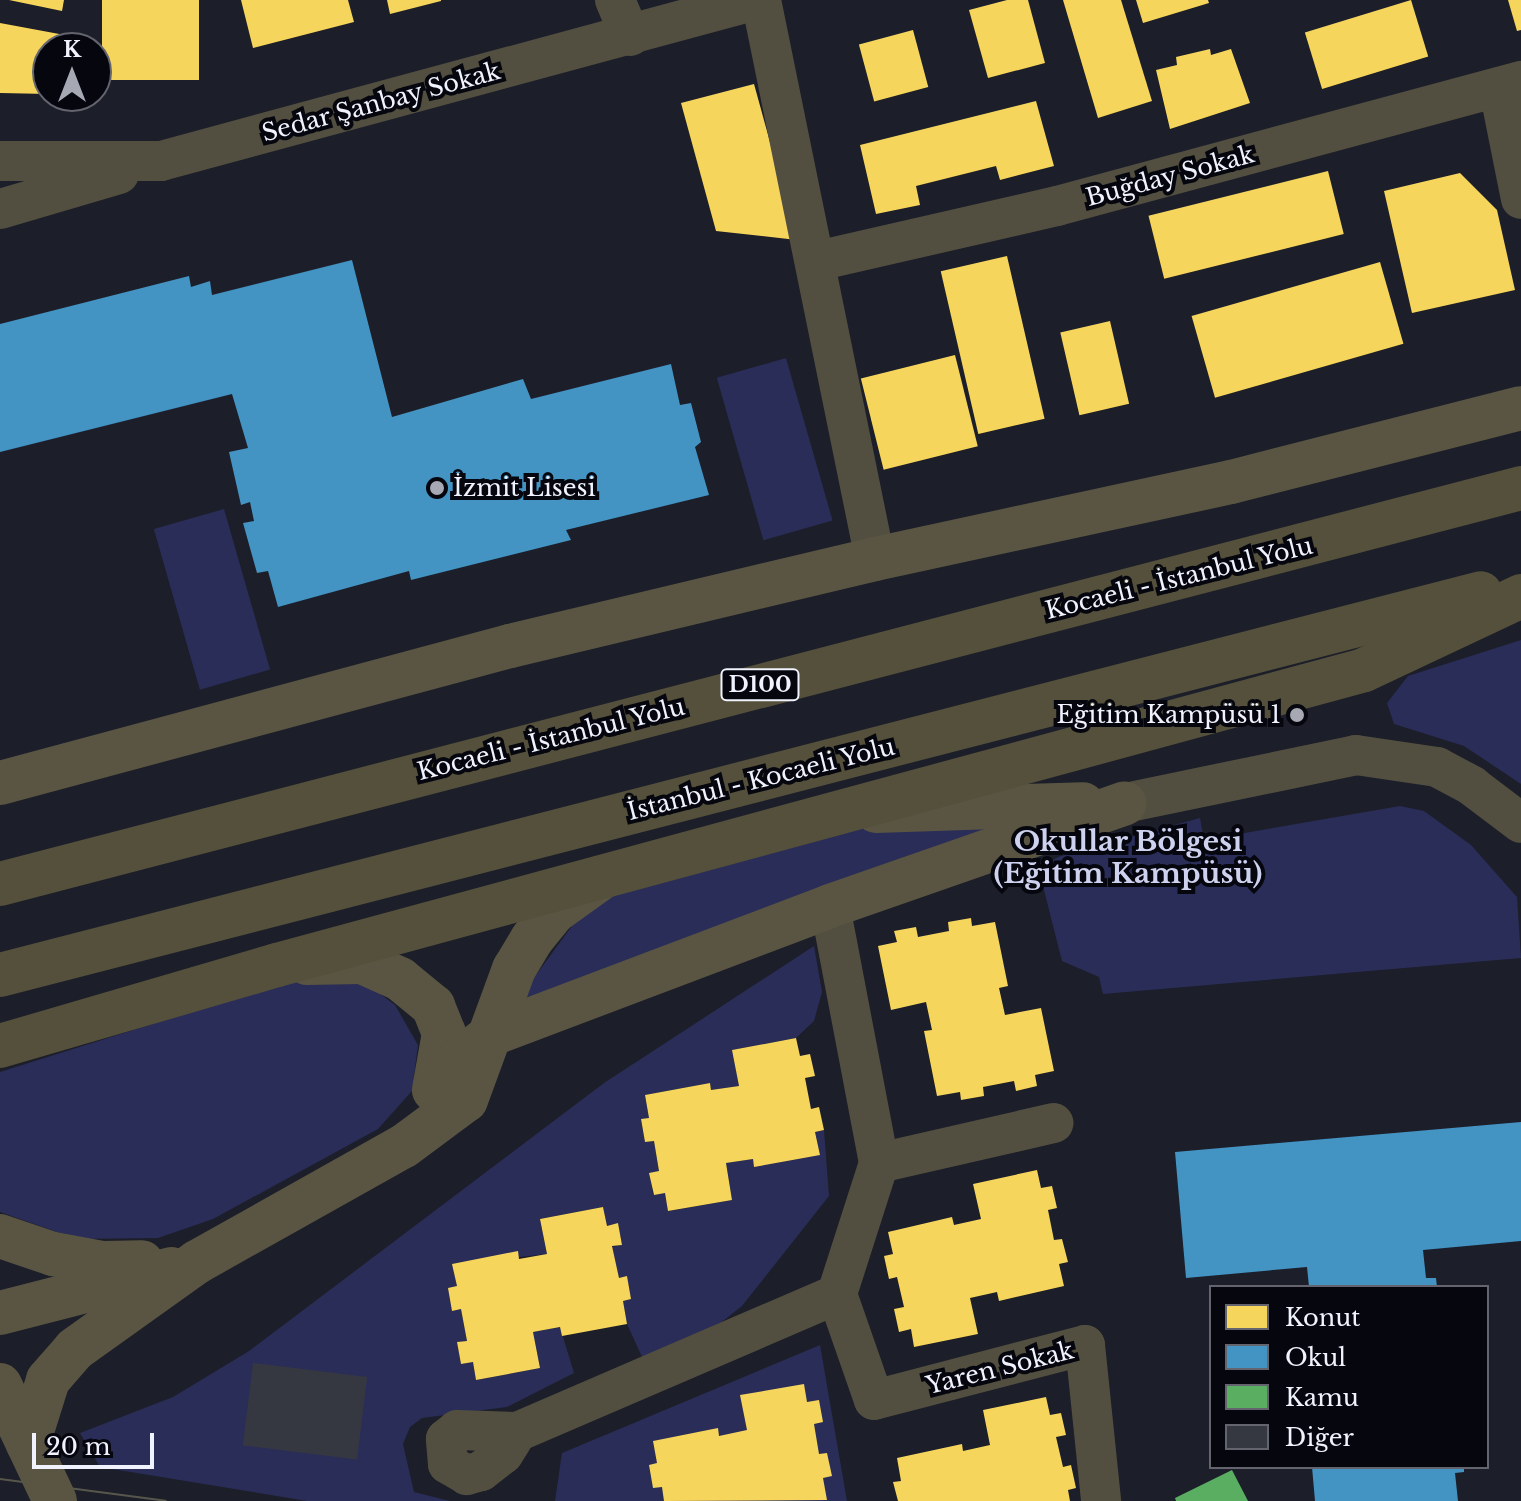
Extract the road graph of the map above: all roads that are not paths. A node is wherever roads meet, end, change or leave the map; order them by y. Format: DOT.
graph roads {
  1 [pos="759,0"];
  2 [pos="623,18"];
  3 [pos="1510,85"];
  4 [pos="0,161"];
  5 [pos="161,161"];
  6 [pos="1521,199"];
  7 [pos="0,209"];
  8 [pos="817,261"];
  9 [pos="1521,408"];
  10 [pos="1521,488"];
  11 [pos="875,559"];
  12 [pos="1521,582"];
  13 [pos="1521,596"];
  14 [pos="0,783"];
  15 [pos="1125,803"];
  16 [pos="842,812"];
  17 [pos="1521,823"];
  18 [pos="606,876"];
  19 [pos="0,884"];
  20 [pos="830,906"];
  21 [pos="277,965"];
  22 [pos="0,975"];
  23 [pos="492,1034"];
  24 [pos="0,1046"];
  25 [pos="438,1077"];
  26 [pos="1053,1123"];
  27 [pos="404,1146"];
  28 [pos="879,1163"];
  29 [pos="0,1236"];
  30 [pos="197,1262"];
  31 [pos="837,1294"];
  32 [pos="0,1313"];
  33 [pos="0,1385"];
  34 [pos="517,1432"];
  35 [pos="28,1444"];
  36 [pos="55,1501"];
  37 [pos="1101,1501"];
  1 -- 2 [label="street, Sedar Şanbay Sokak"];
  1 -- 8 [label="street"];
  2 -- 5 [label="street, Sedar Şanbay Sokak"];
  3 -- 6 [label="street"];
  3 -- 8 [label="street, Buğday Sokak"];
  4 -- 5 [label="street, Sedar Şanbay Sokak"];
  5 -- 7 [label="street"];
  8 -- 11 [label="street"];
  9 -- 11 [label="main road"];
  10 -- 19 [label="highway, Kocaeli - İstanbul Yolu / D100"];
  11 -- 14 [label="main road"];
  12 -- 22 [label="highway, İstanbul - Kocaeli Yolu"];
  13 -- 16 [label="highway"];
  15 -- 16 [label="main road"];
  15 -- 17 [label="street"];
  15 -- 20 [label="main road"];
  16 -- 18 [label="highway"];
  18 -- 21 [label="highway"];
  18 -- 23 [label="main road"];
  20 -- 23 [label="main road"];
  20 -- 28 [label="street"];
  21 -- 24 [label="highway"];
  21 -- 25 [label="main road"];
  23 -- 25 [label="main road"];
  23 -- 27 [label="main road"];
  25 -- 27 [label="main road"];
  26 -- 28 [label="street"];
  27 -- 30 [label="main road"];
  28 -- 31 [label="street"];
  29 -- 30 [label="main road"];
  30 -- 32 [label="main road"];
  30 -- 35 [label="main road"];
  31 -- 34 [label="street"];
  31 -- 37 [label="street, Yaren Sokak"];
  33 -- 35 [label="main road, bridge"];
  35 -- 36 [label="main road, bridge"];
}
